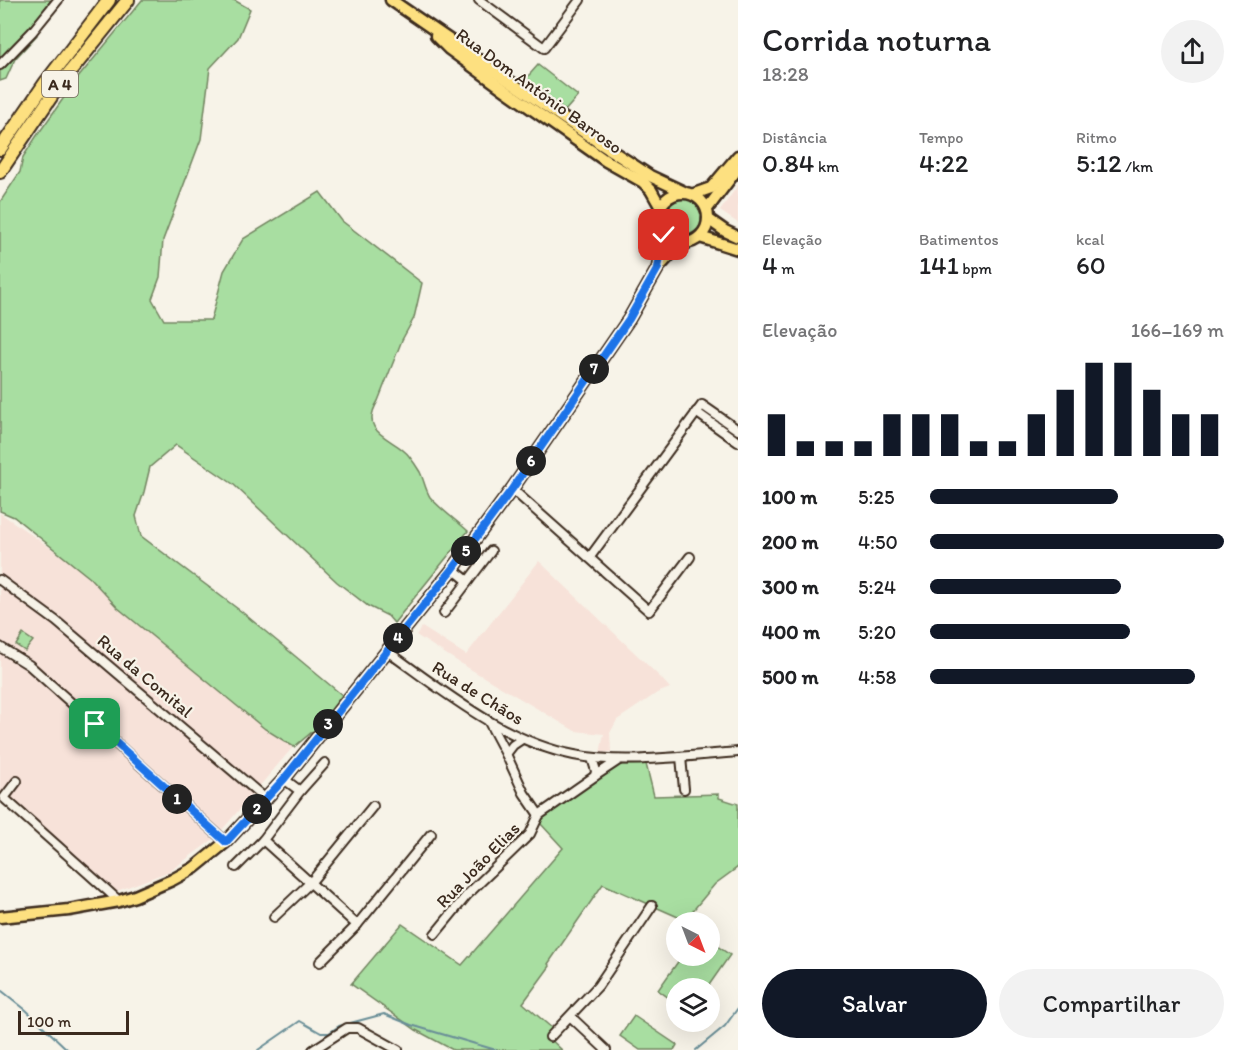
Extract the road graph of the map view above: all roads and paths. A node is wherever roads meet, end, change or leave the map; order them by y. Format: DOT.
graph roads {
  1 [pos="58,0"];
  2 [pos="110,0"];
  3 [pos="128,0"];
  4 [pos="479,0"];
  5 [pos="580,0"];
  6 [pos="394,1"];
  7 [pos="419,20"];
  8 [pos="0,65"];
  9 [pos="0,148"];
  10 [pos="738,156"];
  11 [pos="738,168"];
  12 [pos="0,172"];
  13 [pos="689,193"];
  14 [pos="660,206"];
  15 [pos="708,214"];
  16 [pos="664,235"];
  17 [pos="700,237"];
  18 [pos="738,237"];
  19 [pos="681,243"];
  20 [pos="738,249"];
  21 [pos="658,268"];
  22 [pos="696,412"];
  23 [pos="738,430"];
  24 [pos="738,442"];
  25 [pos="512,489"];
  26 [pos="491,551"];
  27 [pos="690,556"];
  28 [pos="590,557"];
  29 [pos="453,569"];
  30 [pos="0,580"];
  31 [pos="468,581"];
  32 [pos="444,613"];
  33 [pos="0,647"];
  34 [pos="387,651"];
  35 [pos="488,721"];
  36 [pos="522,739"];
  37 [pos="738,752"];
  38 [pos="506,754"];
  39 [pos="681,757"];
  40 [pos="592,758"];
  41 [pos="619,760"];
  42 [pos="325,763"];
  43 [pos="595,776"];
  44 [pos="284,779"];
  45 [pos="17,781"];
  46 [pos="684,789"];
  47 [pos="300,791"];
  48 [pos="267,800"];
  49 [pos="373,807"];
  50 [pos="539,815"];
  51 [pos="431,834"];
  52 [pos="263,840"];
  53 [pos="226,842"];
  54 [pos="236,867"];
  55 [pos="311,882"];
  56 [pos="119,901"];
  57 [pos="652,906"];
  58 [pos="0,917"];
  59 [pos="274,917"];
  60 [pos="357,925"];
  61 [pos="435,934"];
  62 [pos="320,962"];
  63 [pos="571,1017"];
  64 [pos="550,1037"];
  65 [pos="313,1050"];
  66 [pos="398,1050"];
  67 [pos="606,1050"];
  1 -- 8 [label="street"];
  2 -- 9 [label="highway, A 4"];
  3 -- 12 [label="highway, A 4"];
  4 -- 5 [label="street"];
  6 -- 7 [label="main road"];
  7 -- 13 [label="main road, Rua Dom António Barroso"];
  7 -- 14 [label="main road, Rua Dom António Barroso"];
  10 -- 13 [label="main road"];
  11 -- 15 [label="main road"];
  13 -- 14 [label="main road"];
  13 -- 15 [label="main road"];
  14 -- 16 [label="main road"];
  15 -- 17 [label="main road"];
  15 -- 18 [label="main road"];
  16 -- 19 [label="main road"];
  16 -- 21 [label="main road"];
  17 -- 19 [label="main road"];
  17 -- 20 [label="main road"];
  19 -- 21 [label="main road"];
  21 -- 25 [label="main road"];
  22 -- 23 [label="street"];
  22 -- 24 [label="street"];
  22 -- 28 [label="street"];
  25 -- 28 [label="street"];
  25 -- 29 [label="main road"];
  26 -- 31 [label="street"];
  27 -- 28 [label="street"];
  29 -- 31 [label="street"];
  29 -- 34 [label="main road"];
  30 -- 48 [label="street, Rua da Comital"];
  31 -- 32 [label="street"];
  33 -- 53 [label="street"];
  34 -- 35 [label="street, Rua de Chãos"];
  34 -- 44 [label="main road"];
  35 -- 36 [label="street, Rua de Chãos"];
  35 -- 38 [label="street"];
  36 -- 38 [label="street"];
  36 -- 40 [label="street, Rua de Chãos"];
  37 -- 39 [label="street, Rua de Chãos"];
  38 -- 50 [label="street"];
  39 -- 41 [label="street, Rua de Chãos"];
  39 -- 46 [label="street"];
  40 -- 41 [label="street, Rua de Chãos"];
  40 -- 43 [label="street"];
  41 -- 43 [label="street"];
  42 -- 47 [label="street"];
  43 -- 50 [label="street"];
  44 -- 47 [label="street"];
  44 -- 48 [label="main road"];
  45 -- 56 [label="street"];
  47 -- 52 [label="street"];
  48 -- 53 [label="main road"];
  49 -- 55 [label="street"];
  50 -- 61 [label="street, Rua João Elias"];
  51 -- 60 [label="street"];
  52 -- 54 [label="street"];
  52 -- 55 [label="street"];
  53 -- 56 [label="main road"];
  55 -- 59 [label="street"];
  55 -- 60 [label="street"];
  56 -- 58 [label="main road"];
  57 -- 63 [label="street"];
  60 -- 62 [label="street"];
  63 -- 64 [label="street"];
  63 -- 67 [label="street"];
  65 -- 66 [label="street"];
}
